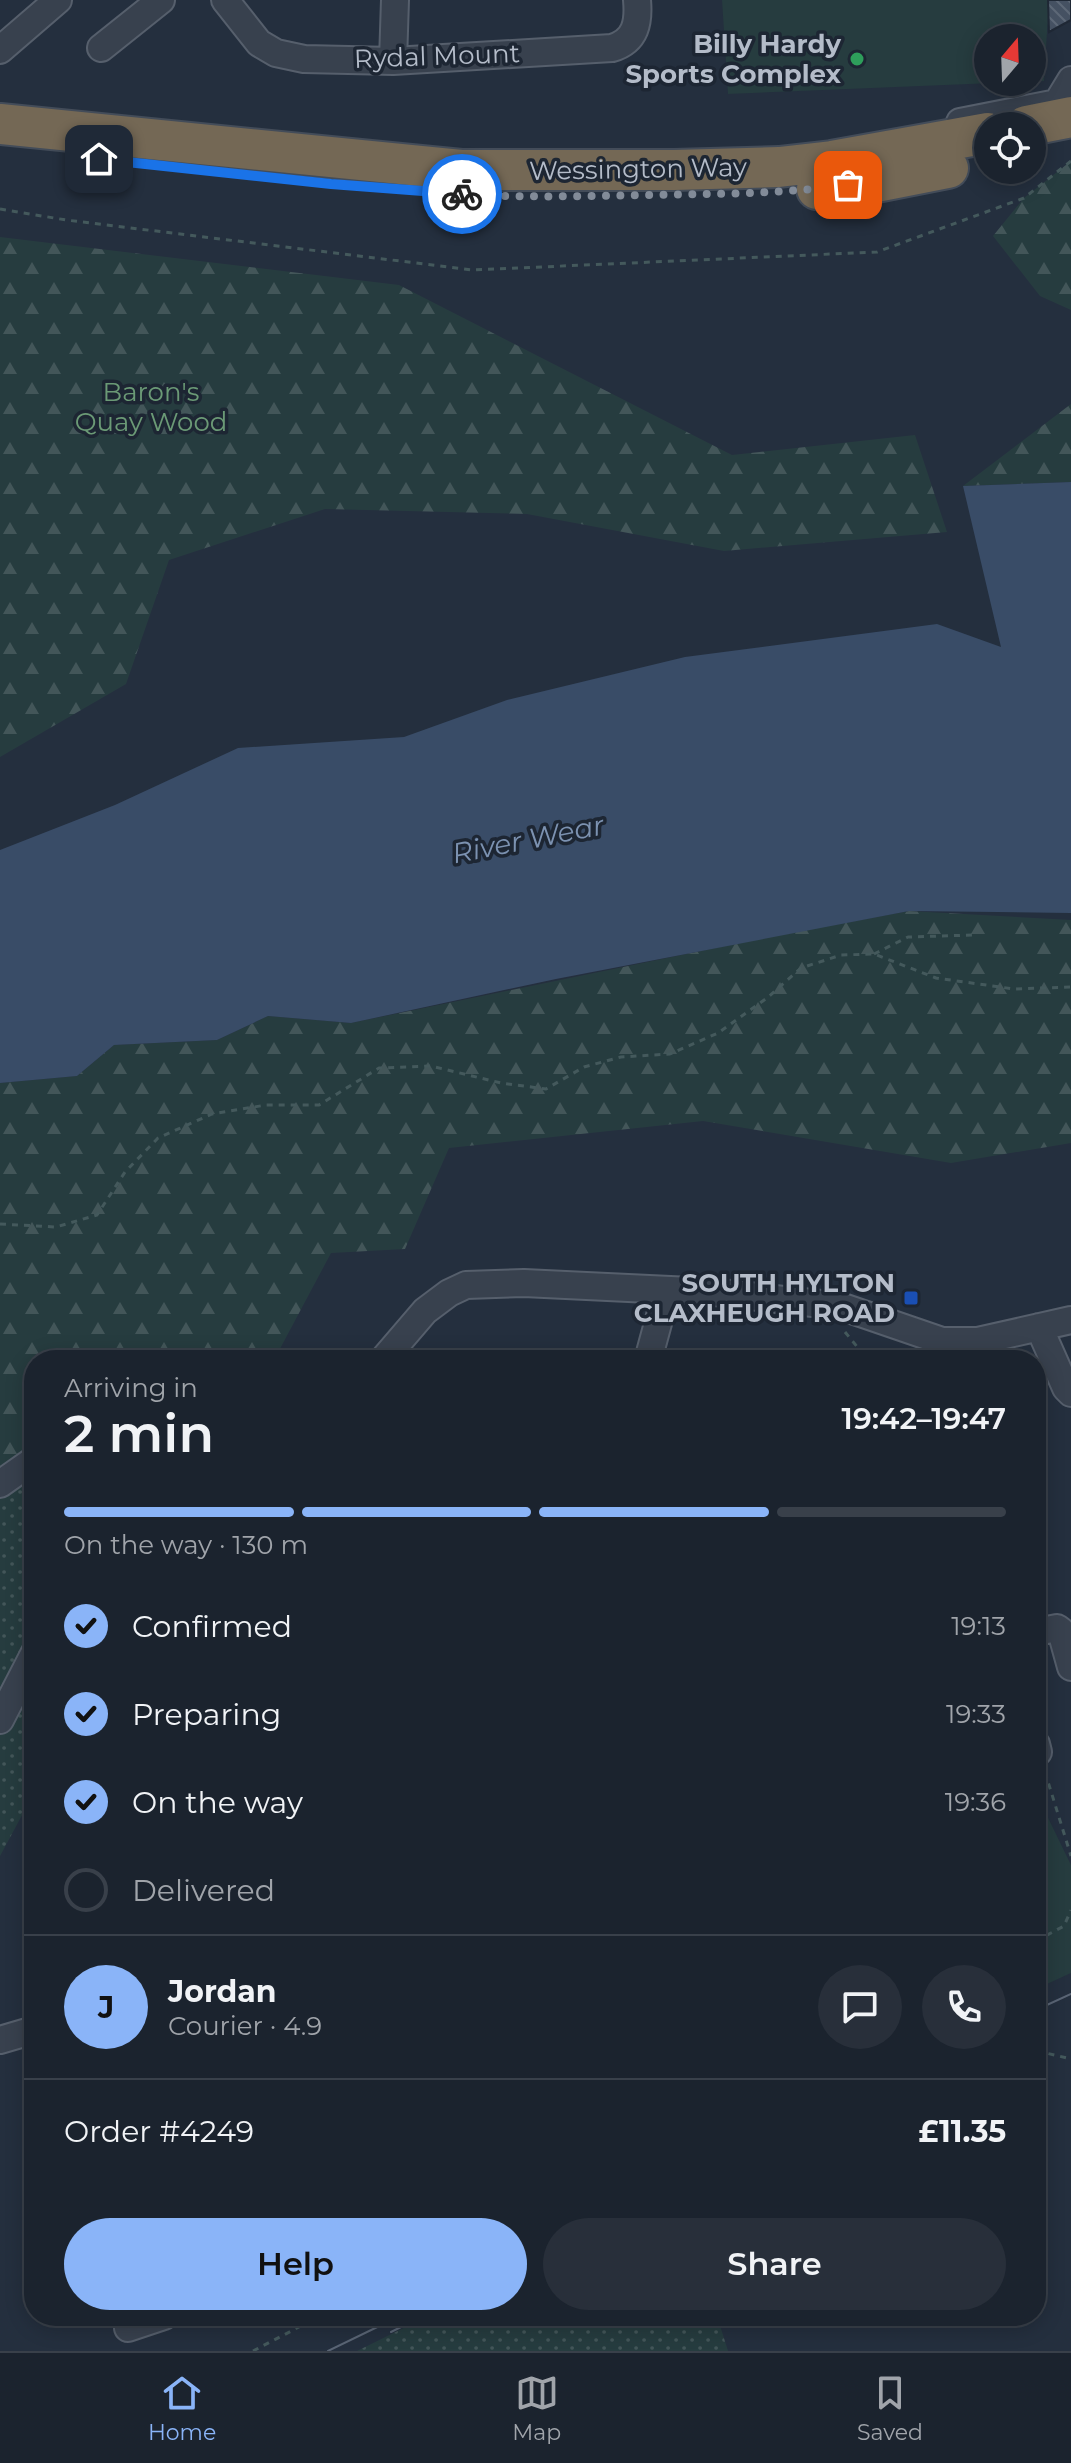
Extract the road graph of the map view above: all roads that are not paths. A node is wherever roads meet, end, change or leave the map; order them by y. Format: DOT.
graph roads {
  1 [pos="58,0"];
  2 [pos="161,0"];
  3 [pos="225,0"];
  4 [pos="395,0"];
  5 [pos="637,0"];
  6 [pos="101,48"];
  7 [pos="0,50"];
  8 [pos="393,61"];
  9 [pos="1071,80"];
  10 [pos="1071,117"];
  11 [pos="1046,122"];
  12 [pos="0,124"];
  13 [pos="974,136"];
  14 [pos="1071,143"];
  15 [pos="108,147"];
  16 [pos="0,148"];
  17 [pos="1046,148"];
  18 [pos="832,161"];
  19 [pos="974,163"];
  20 [pos="667,1290"];
  21 [pos="1071,1320"];
  22 [pos="1039,1327"];
  23 [pos="392,1350"];
  24 [pos="651,1350"];
  25 [pos="950,1350"];
  26 [pos="954,1350"];
  27 [pos="1071,1393"];
  28 [pos="24,1467"];
  29 [pos="0,1484"];
  30 [pos="1046,1630"];
  31 [pos="1071,1667"];
  32 [pos="24,1673"];
  33 [pos="0,1720"];
  34 [pos="134,2326"];
  35 [pos="128,2328"];
  1 -- 7 [label="street"];
  2 -- 6 [label="street"];
  3 -- 8 [label="street, Rydal Mount"];
  4 -- 8 [label="street"];
  5 -- 8 [label="street, Rydal Mount"];
  9 -- 18 [label="street"];
  10 -- 11 [label="highway"];
  12 -- 15 [label="highway, Wessington Way"];
  13 -- 18 [label="highway, Wessington Way"];
  14 -- 17 [label="highway"];
  15 -- 16 [label="highway, Wessington Way"];
  15 -- 18 [label="highway, Wessington Way"];
  15 -- 19 [label="highway, Wessington Way"];
  20 -- 23 [label="street"];
  20 -- 24 [label="street"];
  20 -- 25 [label="street"];
  21 -- 22 [label="street"];
  22 -- 26 [label="street"];
  22 -- 27 [label="street"];
  28 -- 29 [label="street"];
  30 -- 31 [label="street"];
  32 -- 33 [label="street"];
  34 -- 35 [label="street"];
}
